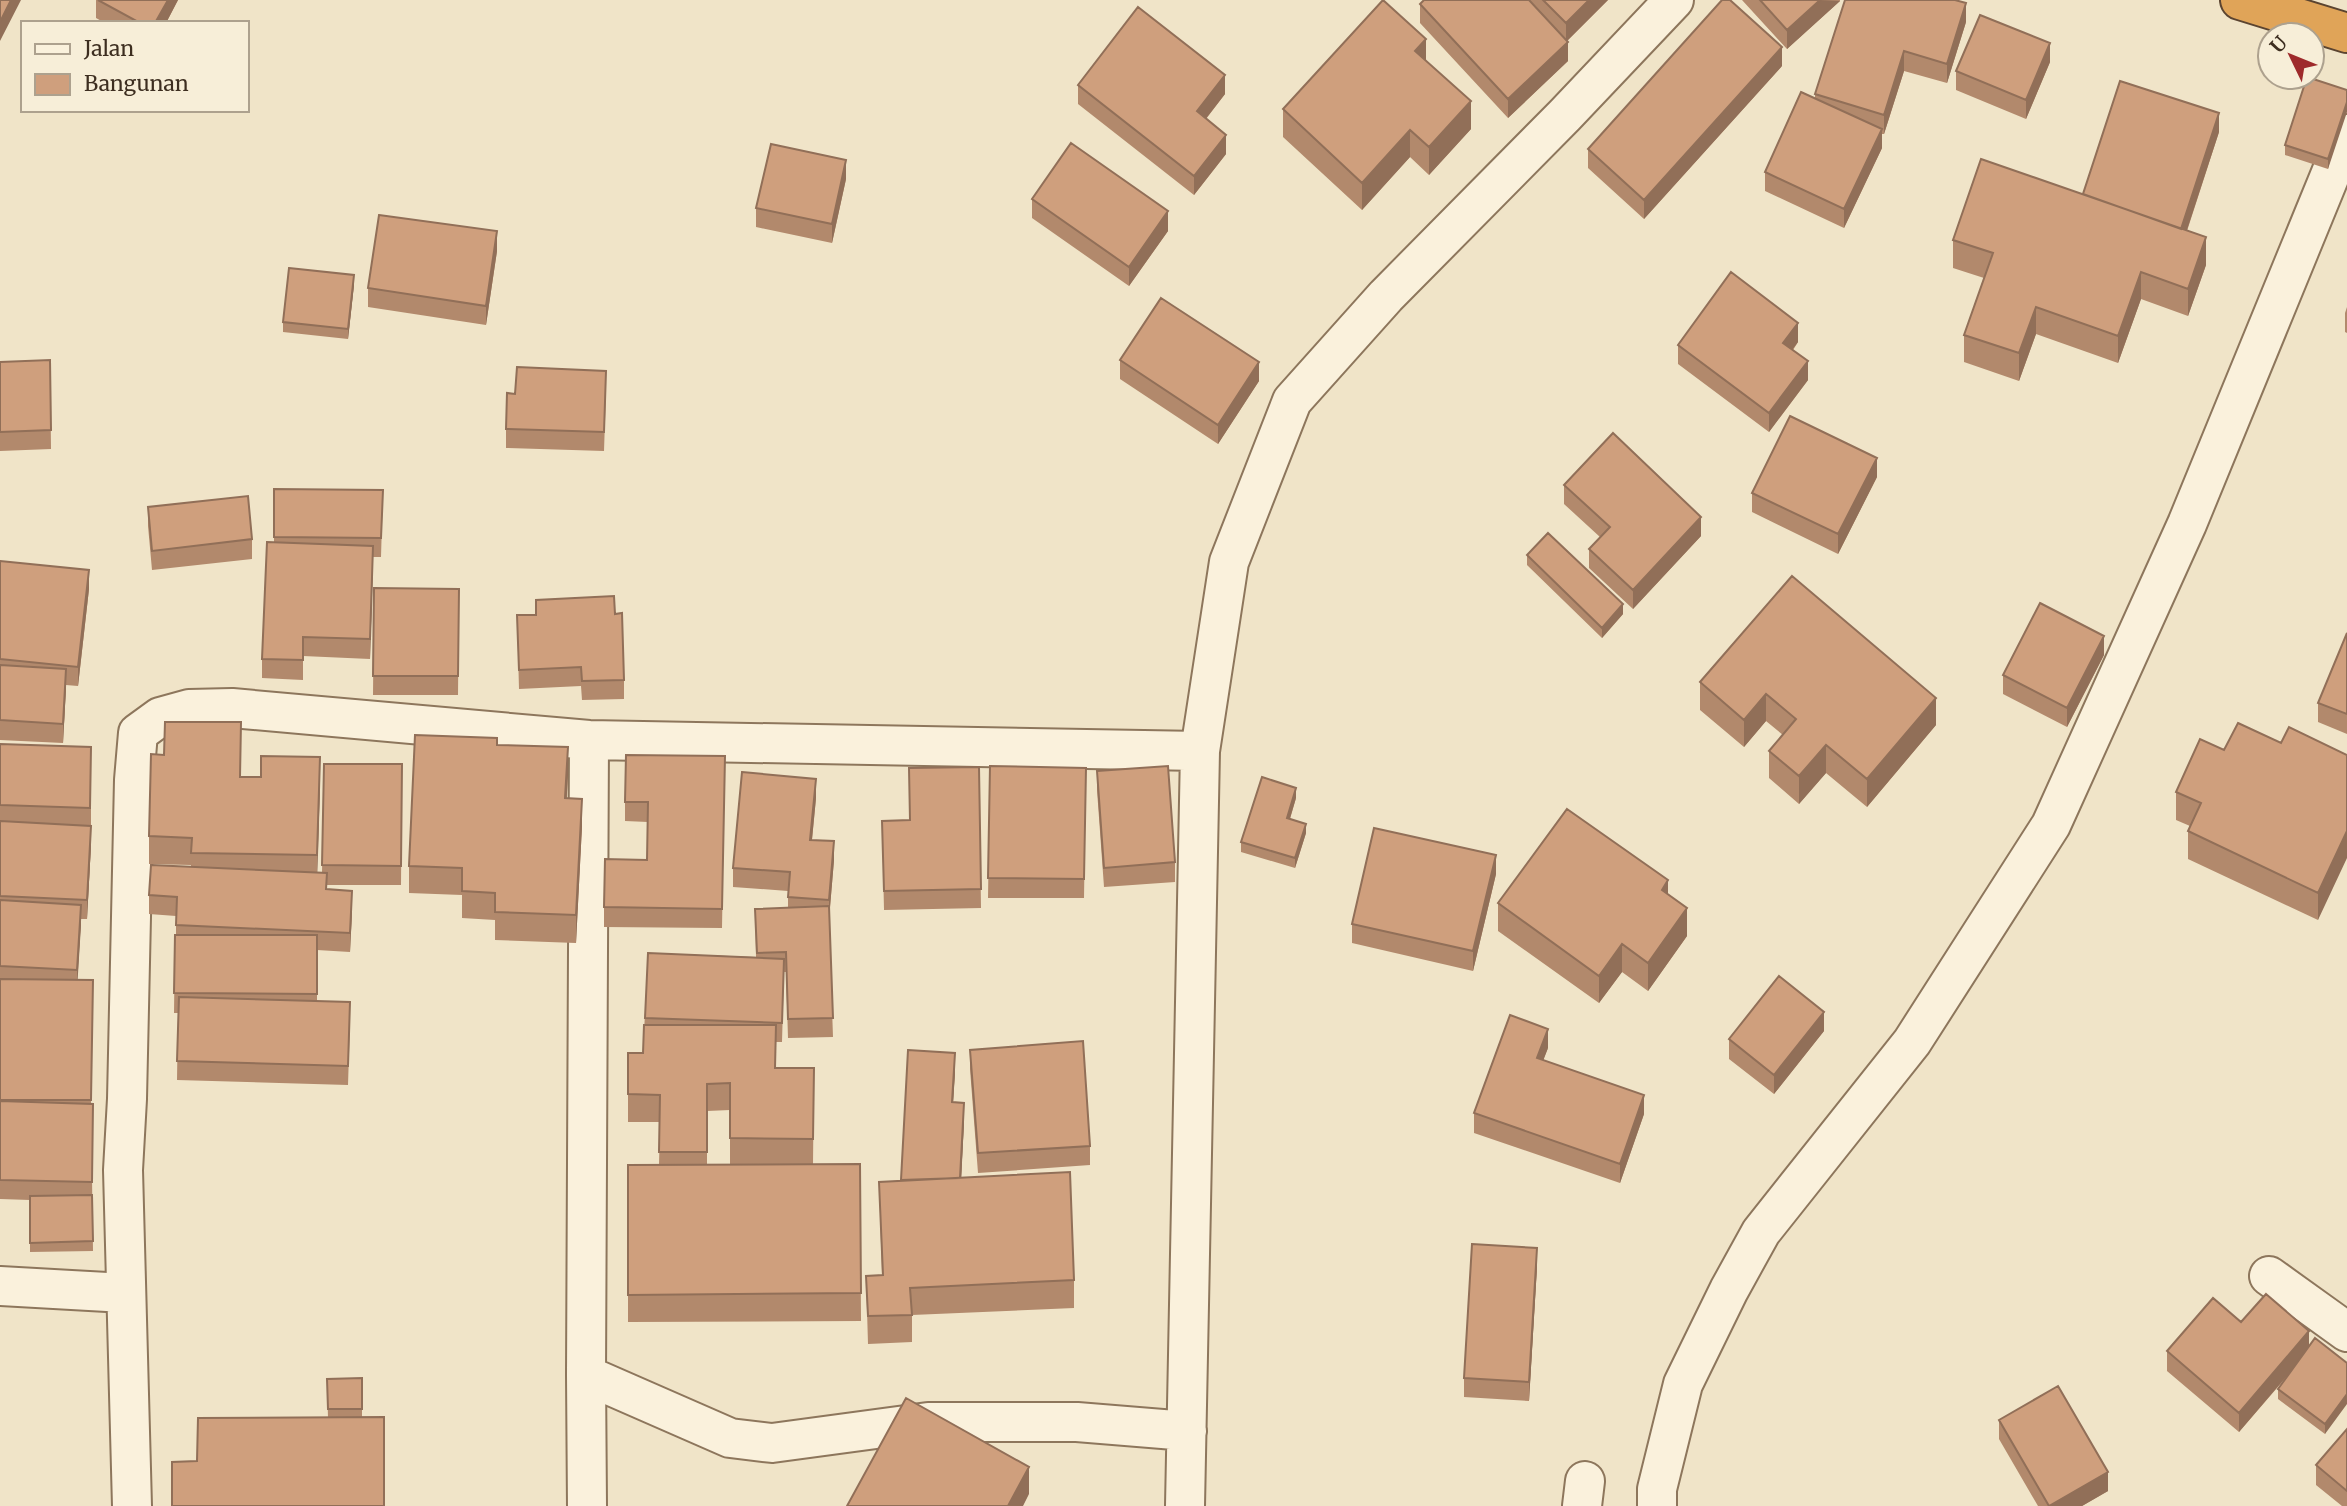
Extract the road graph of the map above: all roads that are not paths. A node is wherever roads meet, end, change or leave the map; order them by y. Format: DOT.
graph roads {
  1 [pos="1674,0"];
  2 [pos="2240,0"];
  3 [pos="2347,33"];
  4 [pos="2347,134"];
  5 [pos="589,740"];
  6 [pos="1200,751"];
  7 [pos="2269,1276"];
  8 [pos="0,1286"];
  9 [pos="125,1293"];
  10 [pos="2347,1332"];
  11 [pos="586,1375"];
  12 [pos="1187,1431"];
  13 [pos="132,1506"];
  14 [pos="587,1506"];
  15 [pos="1185,1506"];
  16 [pos="1657,1506"];
  1 -- 6 [label="street"];
  2 -- 3 [label="highway"];
  4 -- 16 [label="street"];
  5 -- 6 [label="street"];
  5 -- 9 [label="street"];
  5 -- 11 [label="street"];
  6 -- 12 [label="street"];
  7 -- 10 [label="street"];
  8 -- 9 [label="street"];
  9 -- 13 [label="street"];
  11 -- 12 [label="street"];
  11 -- 14 [label="street"];
  12 -- 15 [label="street"];
}
